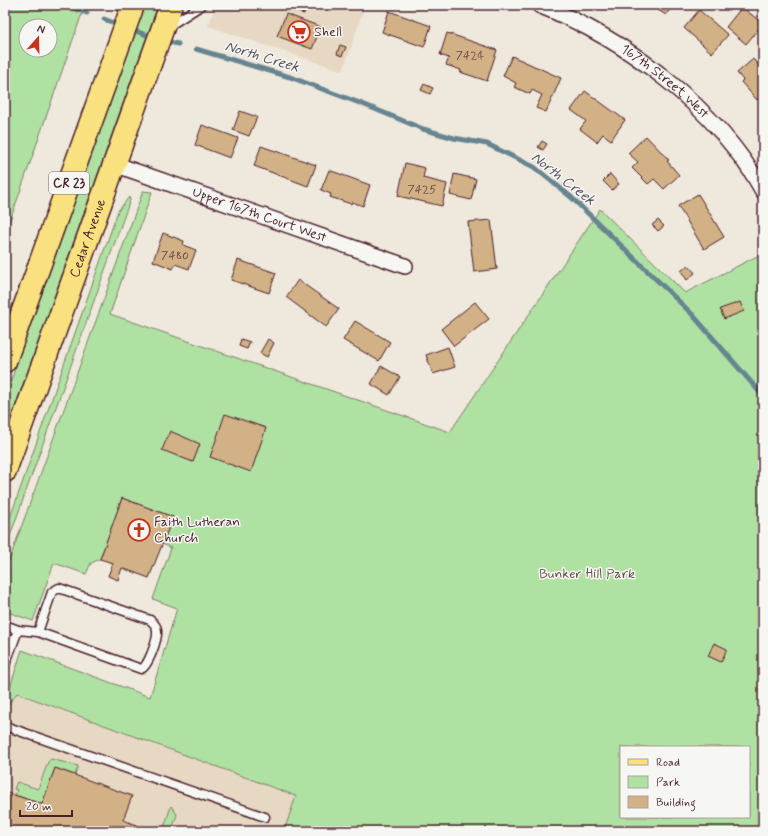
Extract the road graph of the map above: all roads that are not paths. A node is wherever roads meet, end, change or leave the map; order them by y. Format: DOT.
graph roads {
  1 [pos="133,5"];
  2 [pos="171,5"];
  3 [pos="202,5"];
  4 [pos="538,5"];
  5 [pos="163,30"];
  6 [pos="114,164"];
  7 [pos="763,191"];
  8 [pos="405,266"];
  9 [pos="5,361"];
  10 [pos="5,471"];
  11 [pos="5,625"];
  12 [pos="18,630"];
  13 [pos="38,632"];
  14 [pos="5,666"];
  15 [pos="5,726"];
  16 [pos="265,817"];
  1 -- 9 [label="main road, CR 23"];
  2 -- 5 [label="main road, Cedar Avenue / CR 23"];
  3 -- 5 [label="lane"];
  4 -- 7 [label="street, 167th Street West"];
  5 -- 6 [label="main road, Cedar Avenue / CR 23"];
  6 -- 8 [label="street, Upper 167th Court West"];
  6 -- 10 [label="main road, Cedar Avenue / CR 23"];
  11 -- 12 [label="lane"];
  12 -- 13 [label="lane"];
  12 -- 14 [label="lane"];
  13 -- 13 [label="lane"];
  15 -- 16 [label="lane"];
}
